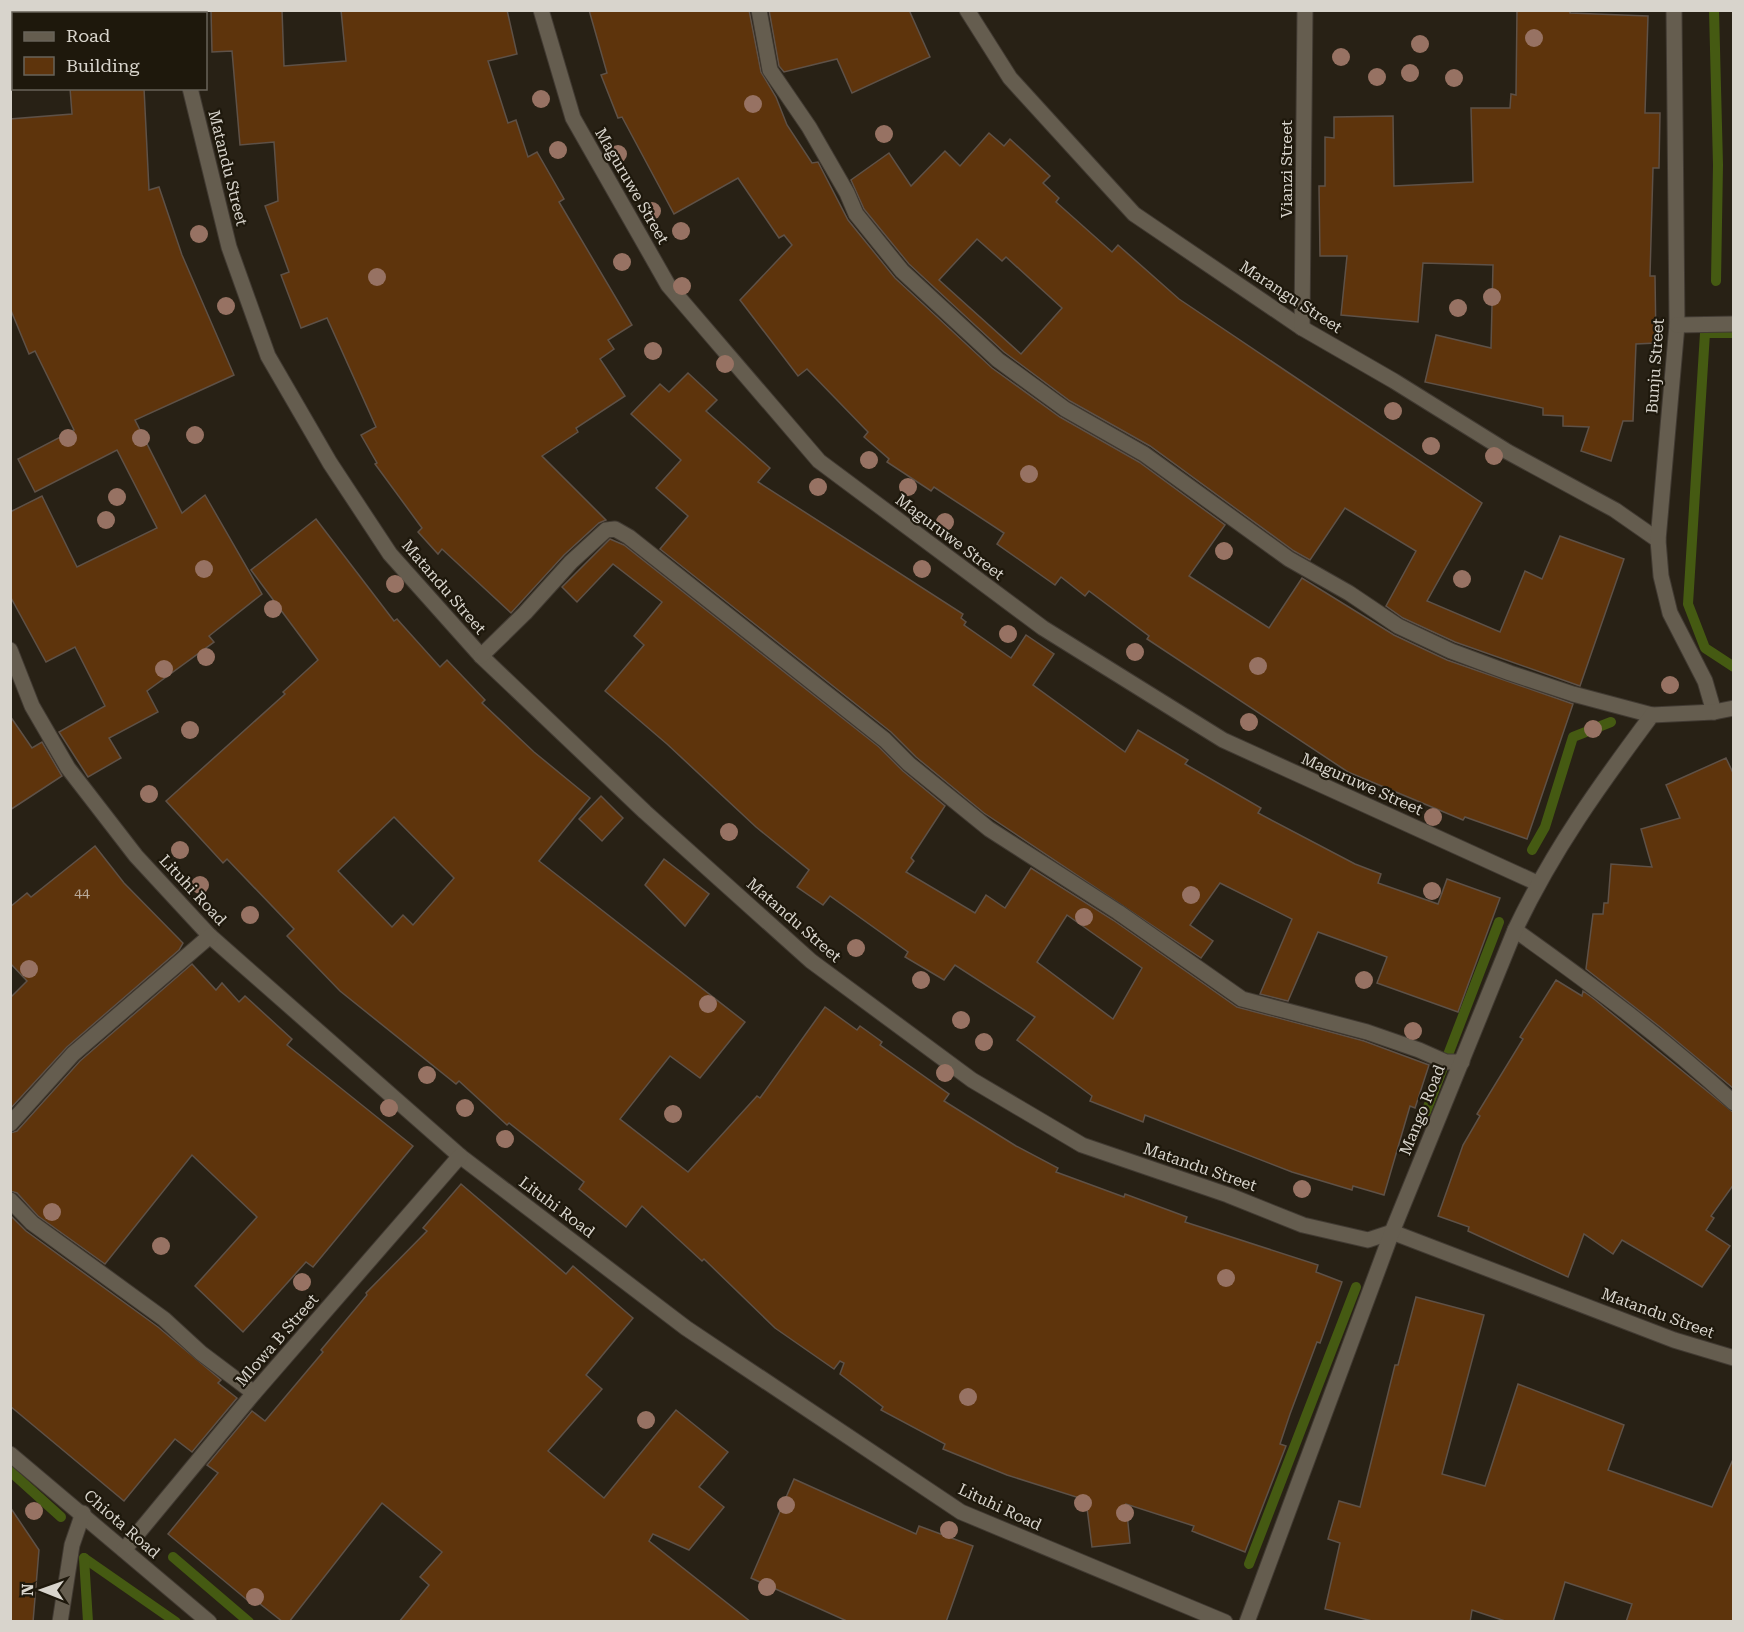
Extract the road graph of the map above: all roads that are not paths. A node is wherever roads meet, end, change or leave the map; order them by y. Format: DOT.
graph roads {
  1 [pos="541,10"];
  2 [pos="759,10"];
  3 [pos="967,10"];
  4 [pos="1305,10"];
  5 [pos="1674,10"];
  6 [pos="190,90"];
  7 [pos="1734,324"];
  8 [pos="1677,325"];
  9 [pos="1302,328"];
  10 [pos="1658,540"];
  11 [pos="10,650"];
  12 [pos="481,656"];
  13 [pos="1734,708"];
  14 [pos="1714,712"];
  15 [pos="1652,715"];
  16 [pos="1537,883"];
  17 [pos="1515,930"];
  18 [pos="210,936"];
  19 [pos="1462,1062"];
  20 [pos="1734,1103"];
  21 [pos="10,1124"];
  22 [pos="460,1156"];
  23 [pos="10,1200"];
  24 [pos="1392,1232"];
  25 [pos="1734,1358"];
  26 [pos="254,1393"];
  27 [pos="10,1454"];
  28 [pos="83,1513"];
  29 [pos="124,1550"];
  30 [pos="60,1622"];
  31 [pos="209,1622"];
  32 [pos="1225,1622"];
  33 [pos="1247,1622"];
  1 -- 16 [label="street, Maguruwe Street"];
  2 -- 15 [label="street"];
  3 -- 9 [label="street, Marangu Street"];
  4 -- 9 [label="street, Vianzi Street"];
  5 -- 8 [label="street, Bunju Street"];
  6 -- 12 [label="street, Matandu Street"];
  7 -- 8 [label="street"];
  8 -- 10 [label="street, Bunju Street"];
  9 -- 10 [label="street, Marangu Street"];
  10 -- 14 [label="street, Bunju Street"];
  11 -- 18 [label="street, Lituhi Road"];
  12 -- 19 [label="street"];
  12 -- 24 [label="street, Matandu Street"];
  13 -- 14 [label="street"];
  14 -- 15 [label="street"];
  15 -- 16 [label="street, Mango Road"];
  16 -- 17 [label="street, Mango Road"];
  17 -- 19 [label="street, Mango Road"];
  17 -- 20 [label="street"];
  18 -- 21 [label="street"];
  18 -- 22 [label="street, Lituhi Road"];
  19 -- 24 [label="street, Mango Road"];
  22 -- 26 [label="street, Mlowa B Street"];
  22 -- 32 [label="street, Lituhi Road"];
  23 -- 26 [label="street"];
  24 -- 25 [label="street, Matandu Street"];
  24 -- 33 [label="street, Mango Road"];
  26 -- 29 [label="street, Mlowa B Street"];
  27 -- 28 [label="street, Chiota Road"];
  28 -- 29 [label="street, Chiota Road"];
  28 -- 30 [label="street"];
  29 -- 31 [label="street, Chiota Road"];
}
